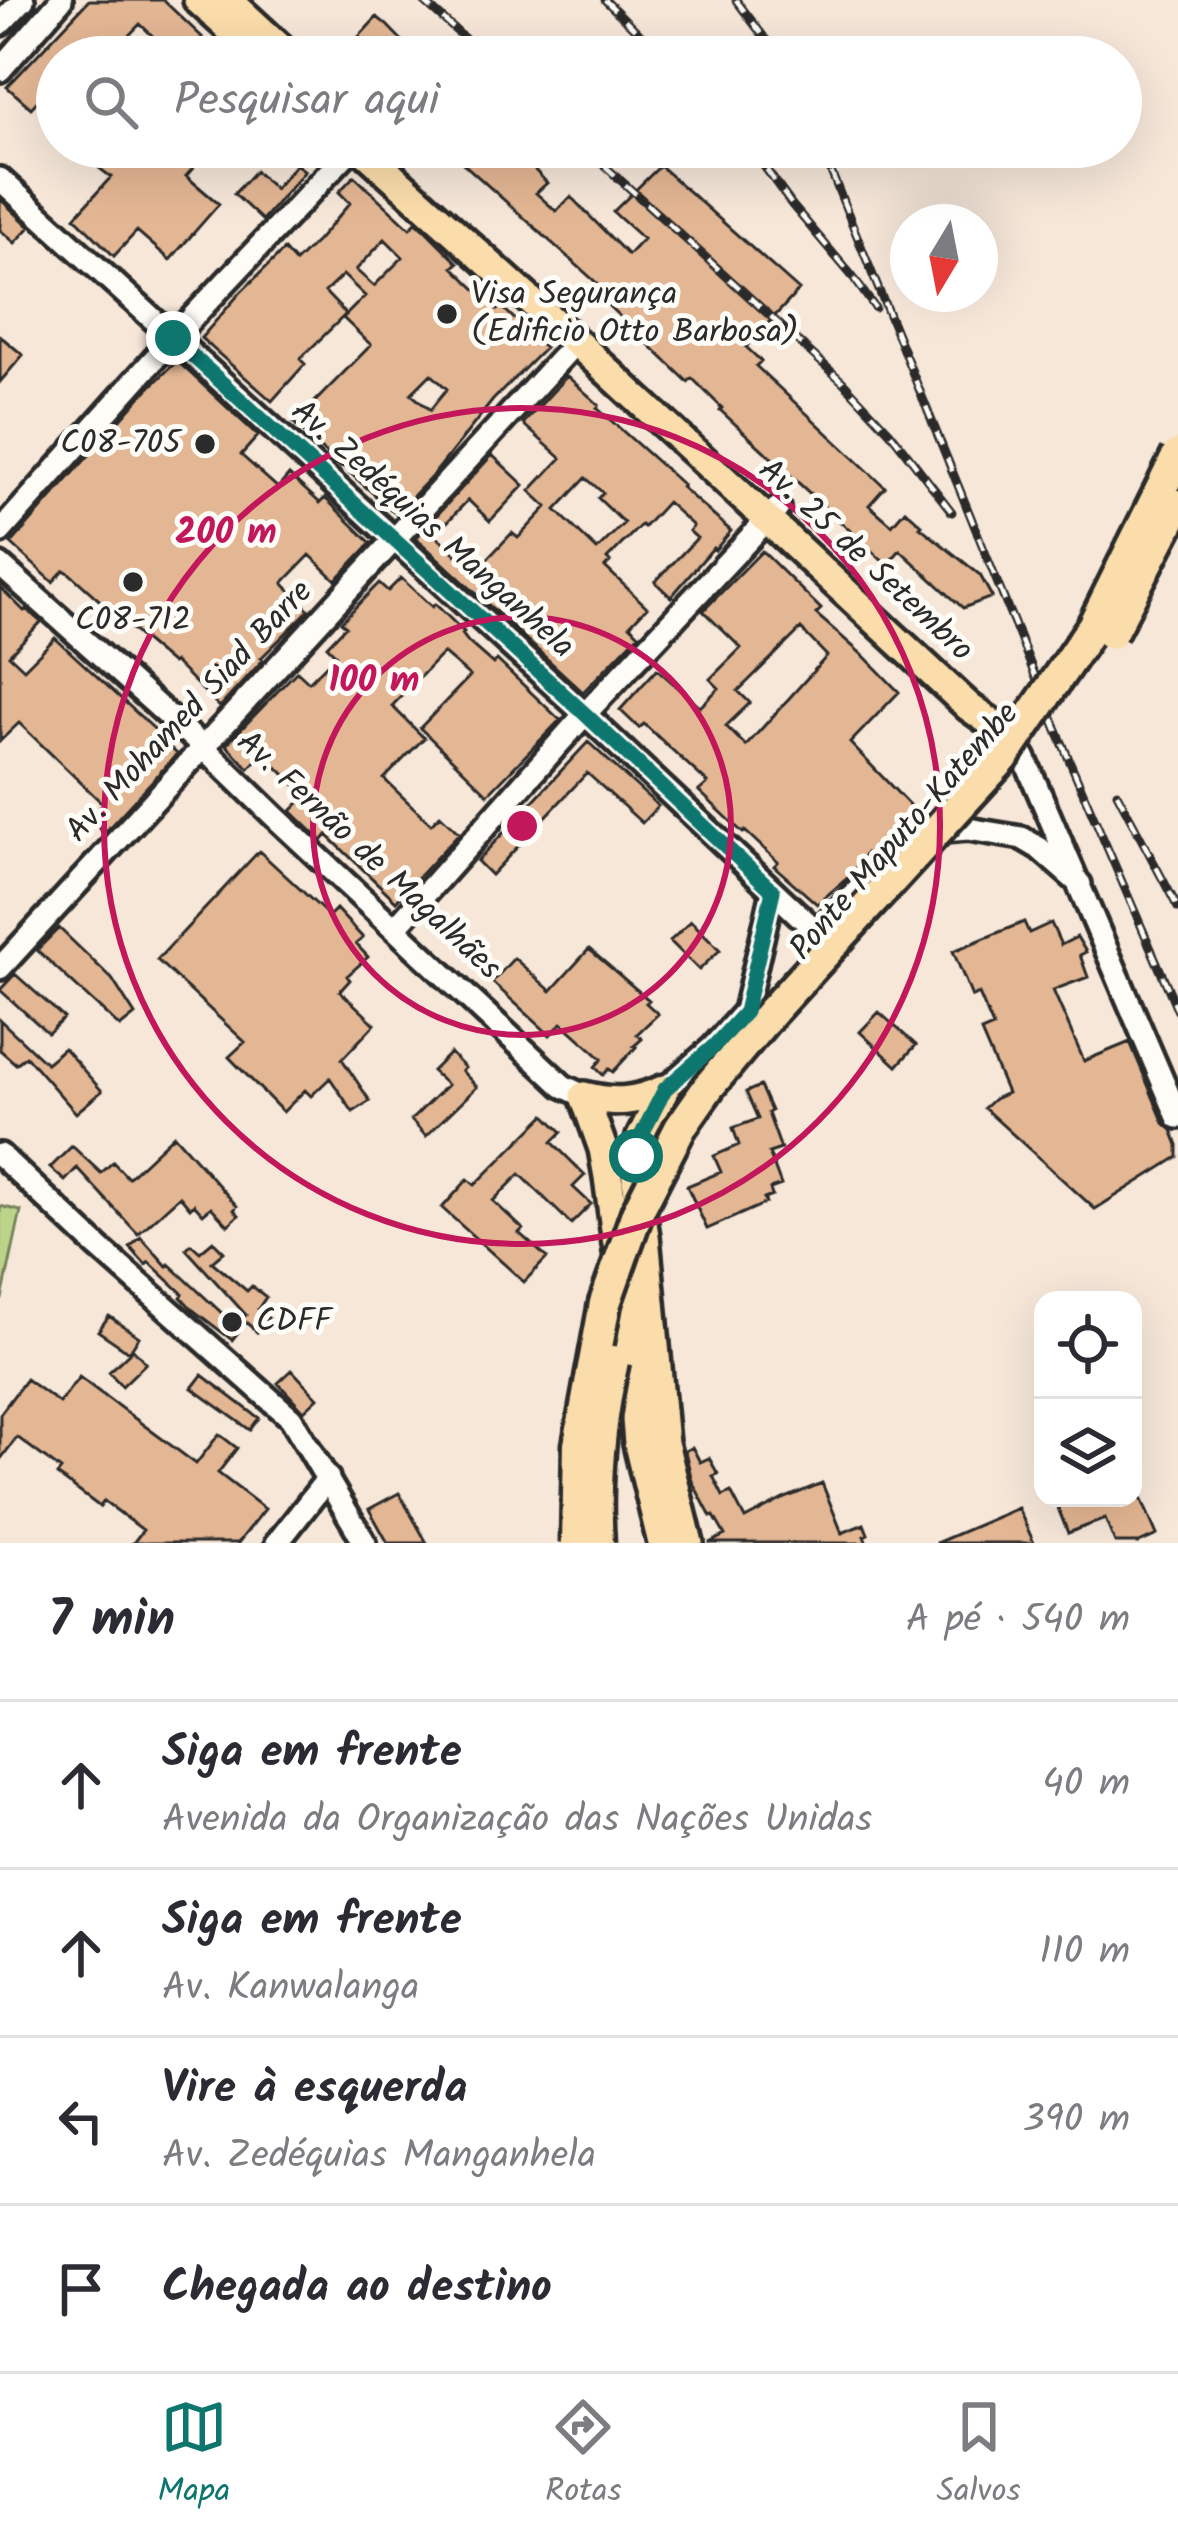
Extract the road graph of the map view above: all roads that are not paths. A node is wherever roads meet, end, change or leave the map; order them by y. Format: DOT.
graph roads {
  1 [pos="23,0"];
  2 [pos="61,0"];
  3 [pos="198,0"];
  4 [pos="228,0"];
  5 [pos="0,24"];
  6 [pos="238,36"];
  7 [pos="267,36"];
  8 [pos="0,70"];
  9 [pos="337,168"];
  10 [pos="381,168"];
  11 [pos="410,168"];
  12 [pos="0,179"];
  13 [pos="173,338"];
  14 [pos="576,341"];
  15 [pos="1178,455"];
  16 [pos="1178,505"];
  17 [pos="772,514"];
  18 [pos="0,532"];
  19 [pos="394,540"];
  20 [pos="0,566"];
  21 [pos="585,714"];
  22 [pos="1010,736"];
  23 [pos="202,746"];
  24 [pos="1080,884"];
  25 [pos="773,891"];
  26 [pos="395,928"];
  27 [pos="0,968"];
  28 [pos="665,1089"];
  29 [pos="584,1096"];
  30 [pos="1178,1117"];
  31 [pos="0,1155"];
  32 [pos="328,1478"];
  33 [pos="277,1543"];
  34 [pos="365,1543"];
  35 [pos="578,1543"];
  36 [pos="598,1543"];
  37 [pos="662,1543"];
  38 [pos="689,1543"];
  1 -- 5 [label="street"];
  2 -- 8 [label="street"];
  3 -- 6 [label="main road"];
  4 -- 7 [label="main road"];
  9 -- 13 [label="street"];
  10 -- 14 [label="main road, Av. 25 de Setembro"];
  11 -- 17 [label="main road, Av. 25 de Setembro"];
  12 -- 13 [label="street, Av. Zedéquias Manganhela"];
  13 -- 18 [label="street"];
  13 -- 19 [label="street, Av. Zedéquias Manganhela"];
  14 -- 17 [label="main road, Av. 25 de Setembro"];
  14 -- 19 [label="street, Av. Mohamed Siad Barre"];
  15 -- 35 [label="highway, Ponte Maputo-Katembe, bridge"];
  16 -- 36 [label="highway, Ponte Maputo-Katembe, bridge"];
  17 -- 21 [label="street"];
  17 -- 22 [label="main road, Av. 25 de Setembro"];
  19 -- 21 [label="street, Av. Zedéquias Manganhela"];
  19 -- 23 [label="street, Av. Mohamed Siad Barre"];
  20 -- 23 [label="street, Av. Fernão de Magalhães"];
  21 -- 25 [label="street, Av. Zedéquias Manganhela"];
  21 -- 26 [label="street"];
  22 -- 24 [label="street"];
  23 -- 26 [label="street, Av. Fernão de Magalhães"];
  23 -- 27 [label="street, Av. Mohamed Siad Barre"];
  24 -- 25 [label="street, Av. Zedéquias Manganhela"];
  24 -- 30 [label="street"];
  25 -- 28 [label="street"];
  26 -- 29 [label="street, Av. Fernão de Magalhães"];
  28 -- 29 [label="main road"];
  28 -- 38 [label="main road"];
  29 -- 37 [label="main road"];
  31 -- 32 [label="street"];
  32 -- 33 [label="street"];
  32 -- 34 [label="street"];
}
